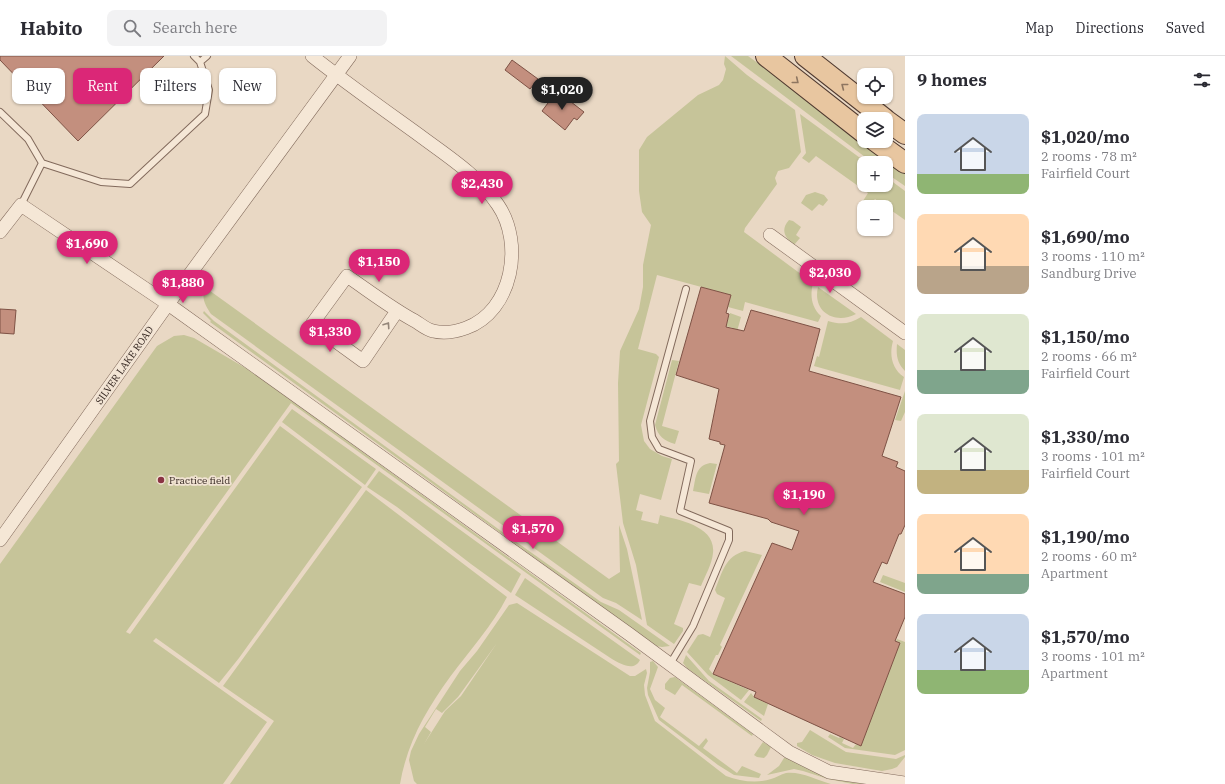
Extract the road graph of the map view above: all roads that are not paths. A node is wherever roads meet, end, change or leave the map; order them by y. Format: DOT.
graph roads {
  1 [pos="194,56"];
  2 [pos="207,56"];
  3 [pos="312,56"];
  4 [pos="350,56"];
  5 [pos="766,56"];
  6 [pos="805,56"];
  7 [pos="200,62"];
  8 [pos="337,76"];
  9 [pos="0,112"];
  10 [pos="877,112"];
  11 [pos="893,125"];
  12 [pos="857,128"];
  13 [pos="905,134"];
  14 [pos="884,148"];
  15 [pos="42,163"];
  16 [pos="905,164"];
  17 [pos="21,206"];
  18 [pos="0,232"];
  19 [pos="770,235"];
  20 [pos="686,289"];
  21 [pos="168,304"];
  22 [pos="397,311"];
  23 [pos="905,333"];
  24 [pos="0,540"];
  25 [pos="670,664"];
  26 [pos="904,781"];
  1 -- 7 [label="lane"];
  2 -- 7 [label="lane"];
  3 -- 8 [label="street"];
  4 -- 8 [label="street, SILVER LAKE ROAD"];
  5 -- 12 [label="main road, one-way"];
  10 -- 6 [label="main road, one-way"];
  7 -- 15 [label="lane"];
  8 -- 21 [label="street, SILVER LAKE ROAD"];
  8 -- 22 [label="street"];
  9 -- 15 [label="lane"];
  11 -- 13 [label="main road"];
  14 -- 16 [label="main road"];
  15 -- 17 [label="lane"];
  17 -- 18 [label="street"];
  17 -- 21 [label="street"];
  19 -- 23 [label="street"];
  20 -- 25 [label="lane"];
  21 -- 24 [label="street, SILVER LAKE ROAD"];
  21 -- 25 [label="street"];
  22 -- 22 [label="street, one-way"];
  25 -- 26 [label="street"];
}
